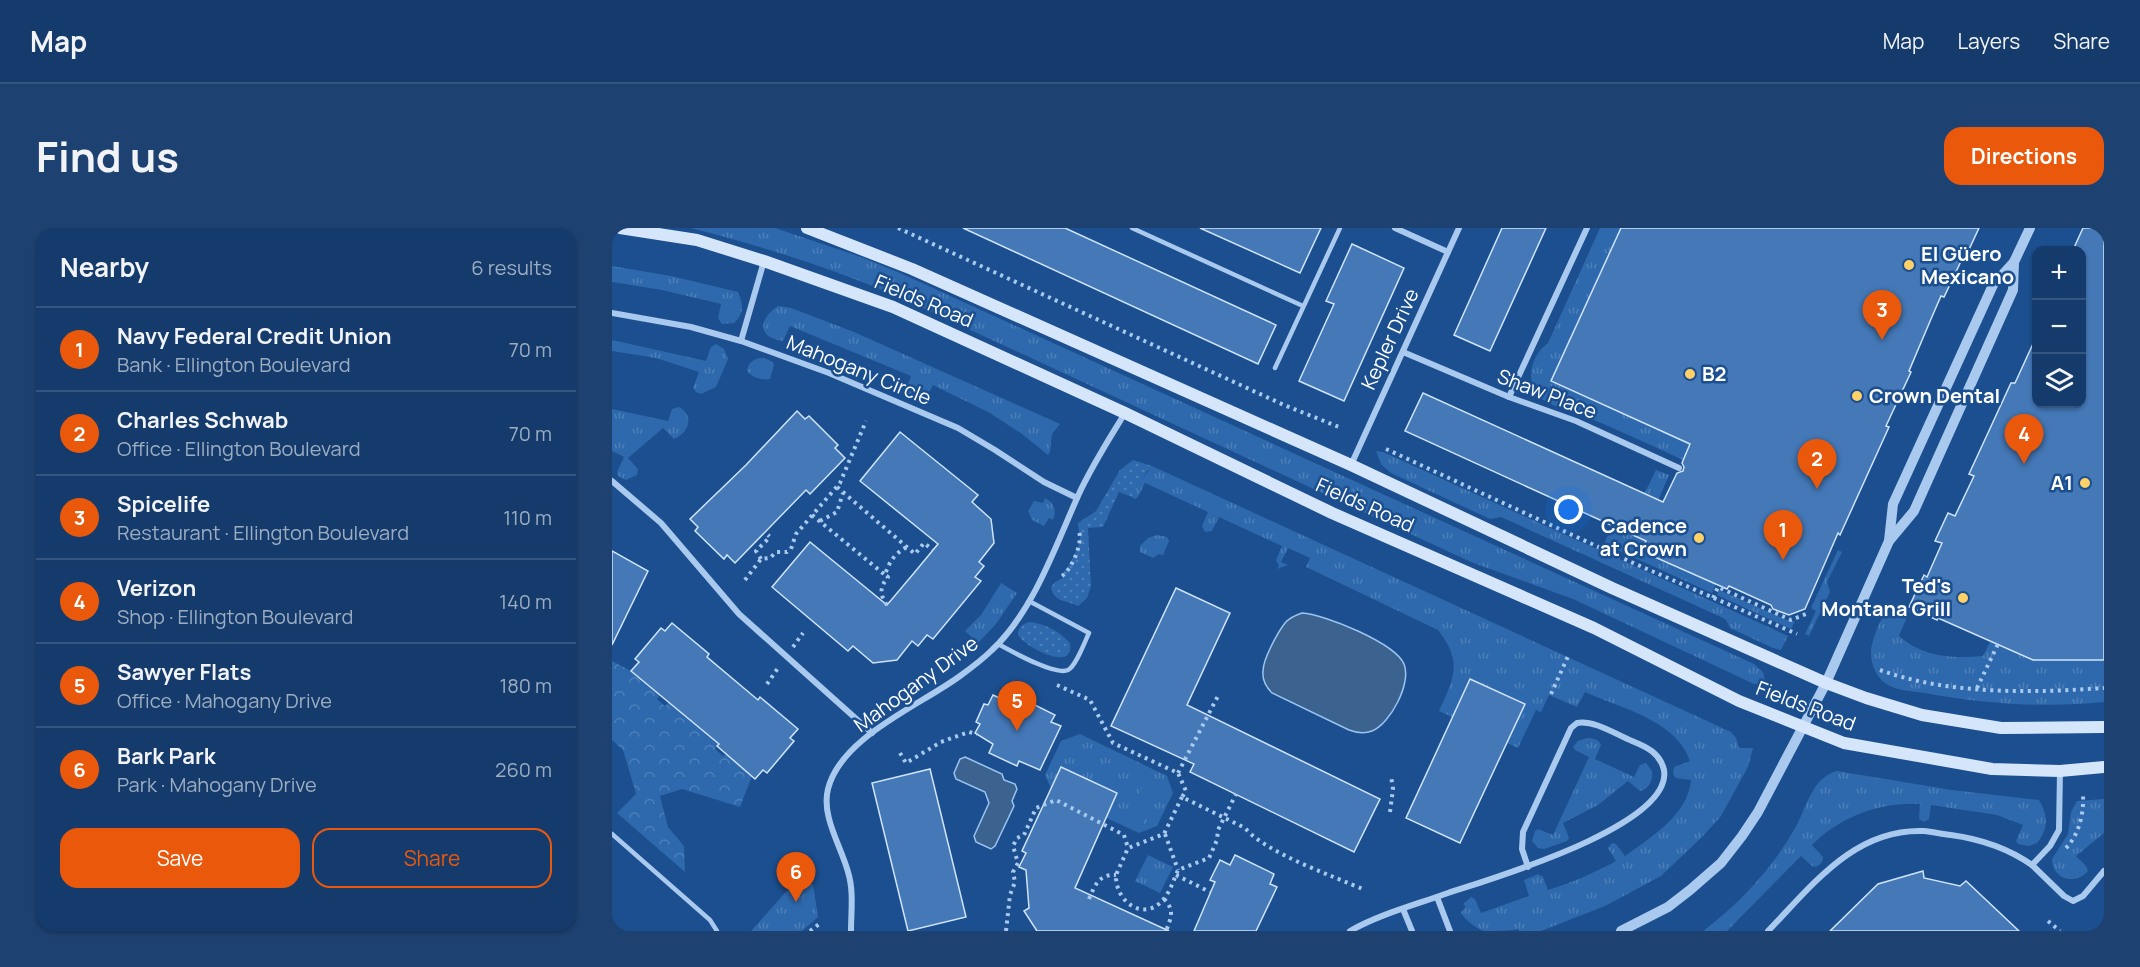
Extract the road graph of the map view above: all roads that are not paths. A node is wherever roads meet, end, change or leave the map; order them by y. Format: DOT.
graph roads {
  1 [pos="620,228"];
  2 [pos="807,228"];
  3 [pos="1132,228"];
  4 [pos="1340,228"];
  5 [pos="1395,228"];
  6 [pos="1460,228"];
  7 [pos="1587,228"];
  8 [pos="2030,228"];
  9 [pos="1448,252"];
  10 [pos="764,261"];
  11 [pos="2014,262"];
  12 [pos="1303,306"];
  13 [pos="612,313"];
  14 [pos="741,341"];
  15 [pos="1402,352"];
  16 [pos="1275,368"];
  17 [pos="1509,397"];
  18 [pos="1125,413"];
  19 [pos="1351,465"];
  20 [pos="1679,468"];
  21 [pos="612,482"];
  22 [pos="1077,498"];
  23 [pos="1889,541"];
  24 [pos="1029,601"];
  25 [pos="998,644"];
  26 [pos="1826,683"];
  27 [pos="1802,727"];
  28 [pos="2104,727"];
  29 [pos="872,734"];
  30 [pos="2104,767"];
  31 [pos="2060,771"];
  32 [pos="612,834"];
  33 [pos="2032,865"];
  34 [pos="1528,867"];
  35 [pos="2104,871"];
  36 [pos="1437,897"];
  37 [pos="1403,909"];
  38 [pos="717,931"];
  39 [pos="851,931"];
  40 [pos="1350,931"];
  41 [pos="1412,931"];
  42 [pos="1450,931"];
  43 [pos="1621,931"];
  44 [pos="1768,931"];
  1 -- 10 [label="main road, Fields Road"];
  2 -- 19 [label="main road, Fields Road"];
  3 -- 12 [label="lane"];
  4 -- 12 [label="lane"];
  5 -- 9 [label="street"];
  6 -- 9 [label="street, Kepler Drive"];
  7 -- 17 [label="street"];
  8 -- 11 [label="street"];
  9 -- 15 [label="street, Kepler Drive"];
  10 -- 14 [label="street"];
  10 -- 18 [label="main road, Fields Road"];
  11 -- 23 [label="street"];
  11 -- 23 [label="street"];
  12 -- 16 [label="lane"];
  13 -- 14 [label="street, Mahogany Circle"];
  14 -- 22 [label="street, Mahogany Circle"];
  15 -- 17 [label="street, Shaw Place"];
  15 -- 19 [label="street, Kepler Drive"];
  17 -- 20 [label="street, Shaw Place"];
  18 -- 22 [label="street, Mahogany Drive"];
  18 -- 27 [label="main road, Fields Road"];
  19 -- 26 [label="main road, Fields Road"];
  21 -- 29 [label="street"];
  22 -- 24 [label="street, Mahogany Drive"];
  23 -- 26 [label="street"];
  24 -- 25 [label="street, Mahogany Drive"];
  24 -- 25 [label="lane"];
  25 -- 29 [label="street, Mahogany Drive"];
  26 -- 27 [label="street"];
  26 -- 28 [label="main road, Fields Road"];
  27 -- 31 [label="main road, Fields Road"];
  27 -- 43 [label="street"];
  29 -- 39 [label="street, Mahogany Drive"];
  30 -- 31 [label="main road, Fields Road"];
  31 -- 33 [label="street"];
  32 -- 38 [label="lane"];
  33 -- 35 [label="street"];
  33 -- 44 [label="street"];
  34 -- 34 [label="street"];
  34 -- 36 [label="street"];
  36 -- 37 [label="street"];
  36 -- 42 [label="street"];
  37 -- 40 [label="street"];
  37 -- 41 [label="street"];
}
